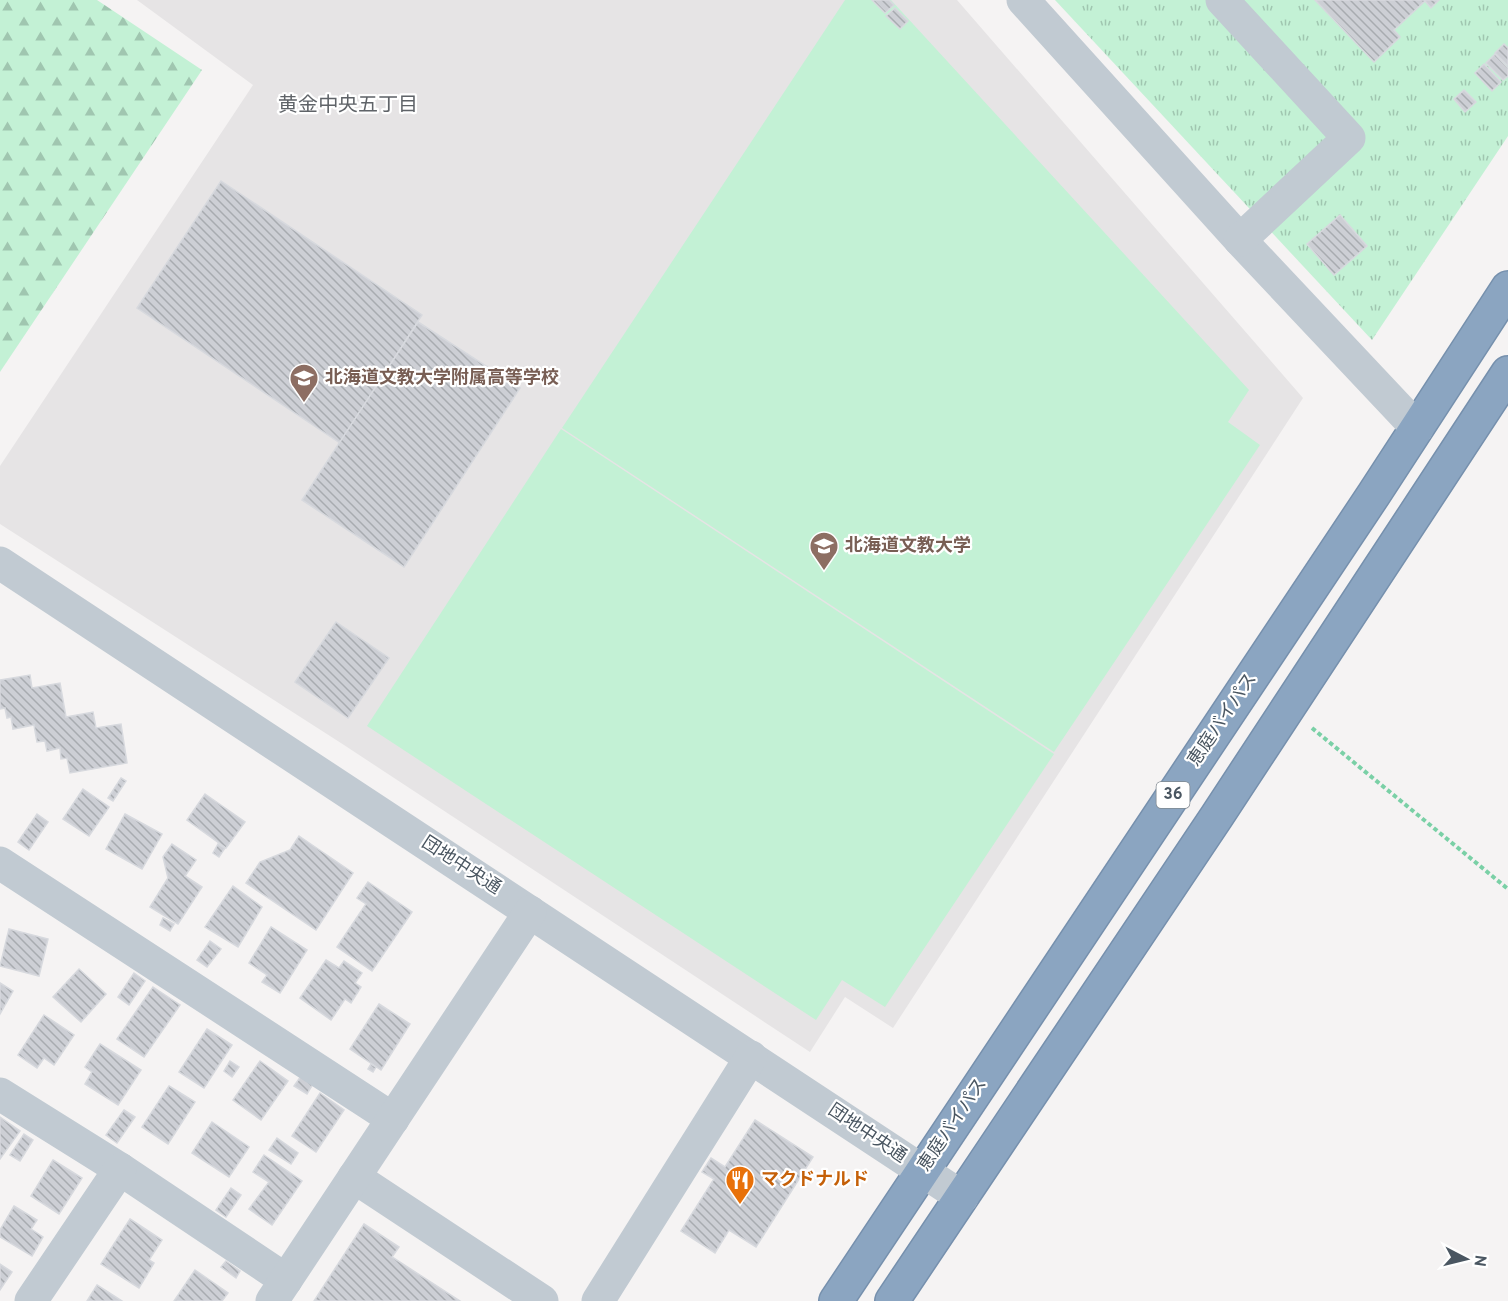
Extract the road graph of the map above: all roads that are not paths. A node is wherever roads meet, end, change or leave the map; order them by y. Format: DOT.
graph roads {
  1 [pos="1023,0"];
  2 [pos="1222,0"];
  3 [pos="1240,240"];
  4 [pos="1508,288"];
  5 [pos="1508,373"];
  6 [pos="1417,428"];
  7 [pos="5,577"];
  8 [pos="0,863"];
  9 [pos="530,912"];
  10 [pos="751,1057"];
  11 [pos="0,1094"];
  12 [pos="393,1119"];
  13 [pos="120,1169"];
  14 [pos="922,1171"];
  15 [pos="354,1177"];
  16 [pos="962,1197"];
  17 [pos="279,1290"];
  18 [pos="31,1301"];
  19 [pos="542,1301"];
  20 [pos="598,1301"];
  21 [pos="836,1301"];
  22 [pos="892,1301"];
  1 -- 3 [label="street"];
  2 -- 3 [label="street"];
  3 -- 6 [label="street"];
  4 -- 6 [label="highway, 恵庭バイパス / 36"];
  5 -- 16 [label="highway"];
  6 -- 14 [label="highway, 恵庭バイパス / 36"];
  7 -- 9 [label="street, 団地中央通"];
  8 -- 12 [label="street"];
  9 -- 10 [label="street, 団地中央通"];
  9 -- 12 [label="street"];
  10 -- 14 [label="street, 団地中央通"];
  10 -- 20 [label="street"];
  11 -- 13 [label="street"];
  12 -- 15 [label="street"];
  13 -- 17 [label="street"];
  13 -- 18 [label="street"];
  14 -- 16 [label="street, 団地中央通"];
  14 -- 21 [label="highway, 恵庭バイパス / 36"];
  15 -- 17 [label="street"];
  15 -- 19 [label="street"];
  16 -- 22 [label="highway"];
}
